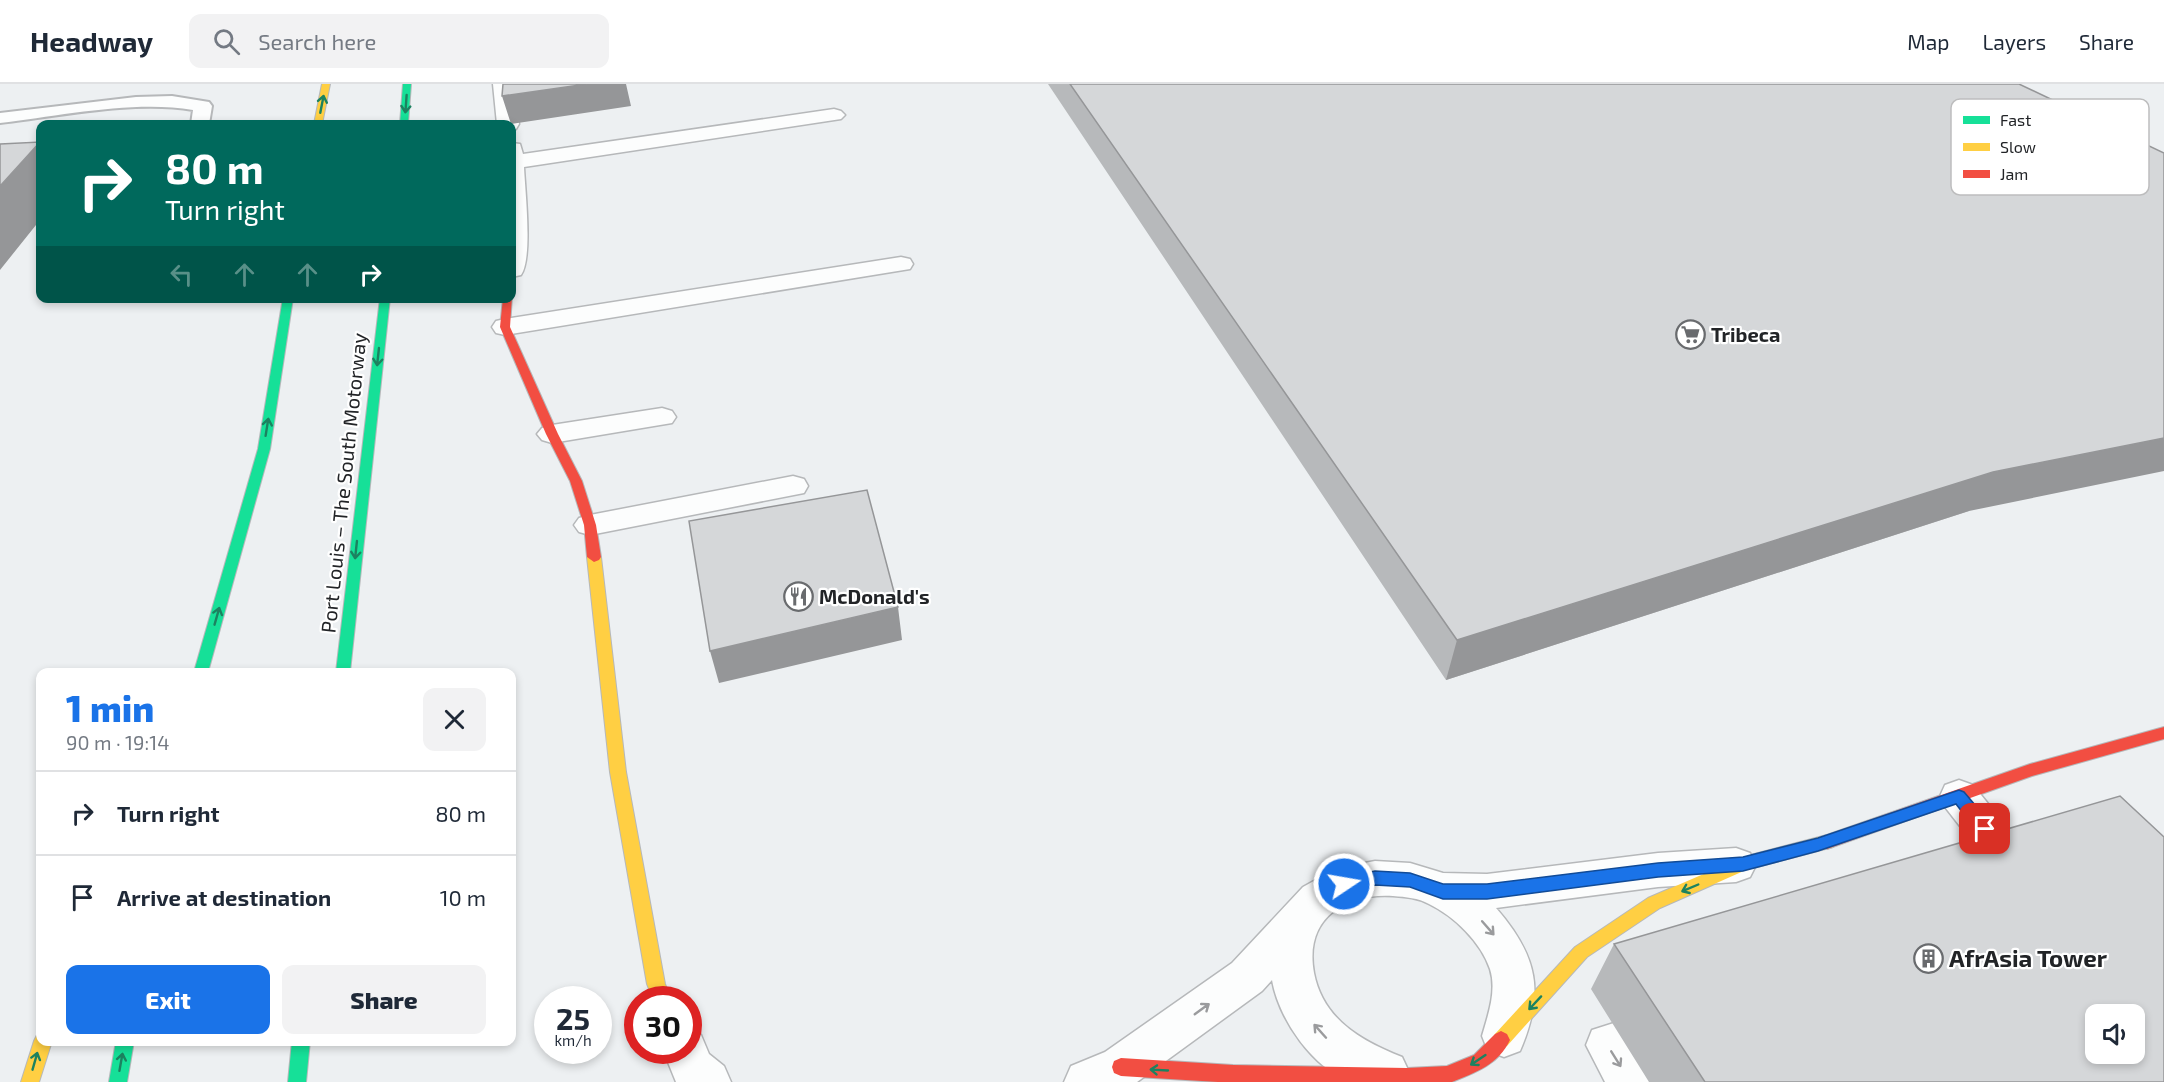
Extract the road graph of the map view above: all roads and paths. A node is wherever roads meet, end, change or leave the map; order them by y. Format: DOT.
graph roads {
  1 [pos="326,84"];
  2 [pos="407,84"];
  3 [pos="502,84"];
  4 [pos="834,115"];
  5 [pos="0,118"];
  6 [pos="201,120"];
  7 [pos="319,120"];
  8 [pos="404,120"];
  9 [pos="507,120"];
  10 [pos="516,155"];
  11 [pos="901,264"];
  12 [pos="287,303"];
  13 [pos="384,303"];
  14 [pos="507,303"];
  15 [pos="505,327"];
  16 [pos="662,417"];
  17 [pos="552,434"];
  18 [pos="793,486"];
  19 [pos="590,525"];
  20 [pos="202,668"];
  21 [pos="343,668"];
  22 [pos="2164,733"];
  23 [pos="1959,796"];
  24 [pos="1743,864"];
  25 [pos="1443,891"];
  26 [pos="2037,893"];
  27 [pos="1308,912"];
  28 [pos="657,986"];
  29 [pos="1699,1018"];
  30 [pos="1504,1036"];
  31 [pos="41,1046"];
  32 [pos="124,1046"];
  33 [pos="301,1046"];
  34 [pos="691,1064"];
  35 [pos="1104,1075"];
  36 [pos="1436,1078"];
  37 [pos="30,1082"];
  38 [pos="118,1082"];
  39 [pos="297,1082"];
  40 [pos="708,1082"];
  41 [pos="1631,1082"];
  7 -- 1 [label="main road, one-way"];
  2 -- 8 [label="main road, one-way"];
  3 -- 9 [label="street"];
  4 -- 10 [label="street"];
  5 -- 6 [label="lane"];
  11 -- 15 [label="street"];
  20 -- 12 [label="main road, one-way"];
  13 -- 21 [label="main road, Port Louis – The South Motorway, one-way"];
  14 -- 15 [label="main road"];
  15 -- 17 [label="main road"];
  16 -- 17 [label="street"];
  17 -- 19 [label="main road"];
  18 -- 19 [label="street"];
  19 -- 28 [label="main road"];
  22 -- 23 [label="main road"];
  23 -- 24 [label="main road"];
  23 -- 26 [label="street"];
  24 -- 25 [label="street"];
  24 -- 30 [label="main road, one-way"];
  25 -- 27 [label="street"];
  25 -- 30 [label="street, one-way"];
  35 -- 27 [label="street, one-way"];
  36 -- 27 [label="street, one-way"];
  29 -- 41 [label="street, one-way"];
  30 -- 36 [label="main road, one-way"];
  37 -- 31 [label="main road, one-way"];
  38 -- 32 [label="main road, one-way"];
  33 -- 39 [label="main road"];
  34 -- 40 [label="street"];
  36 -- 35 [label="main road, one-way"];
}
